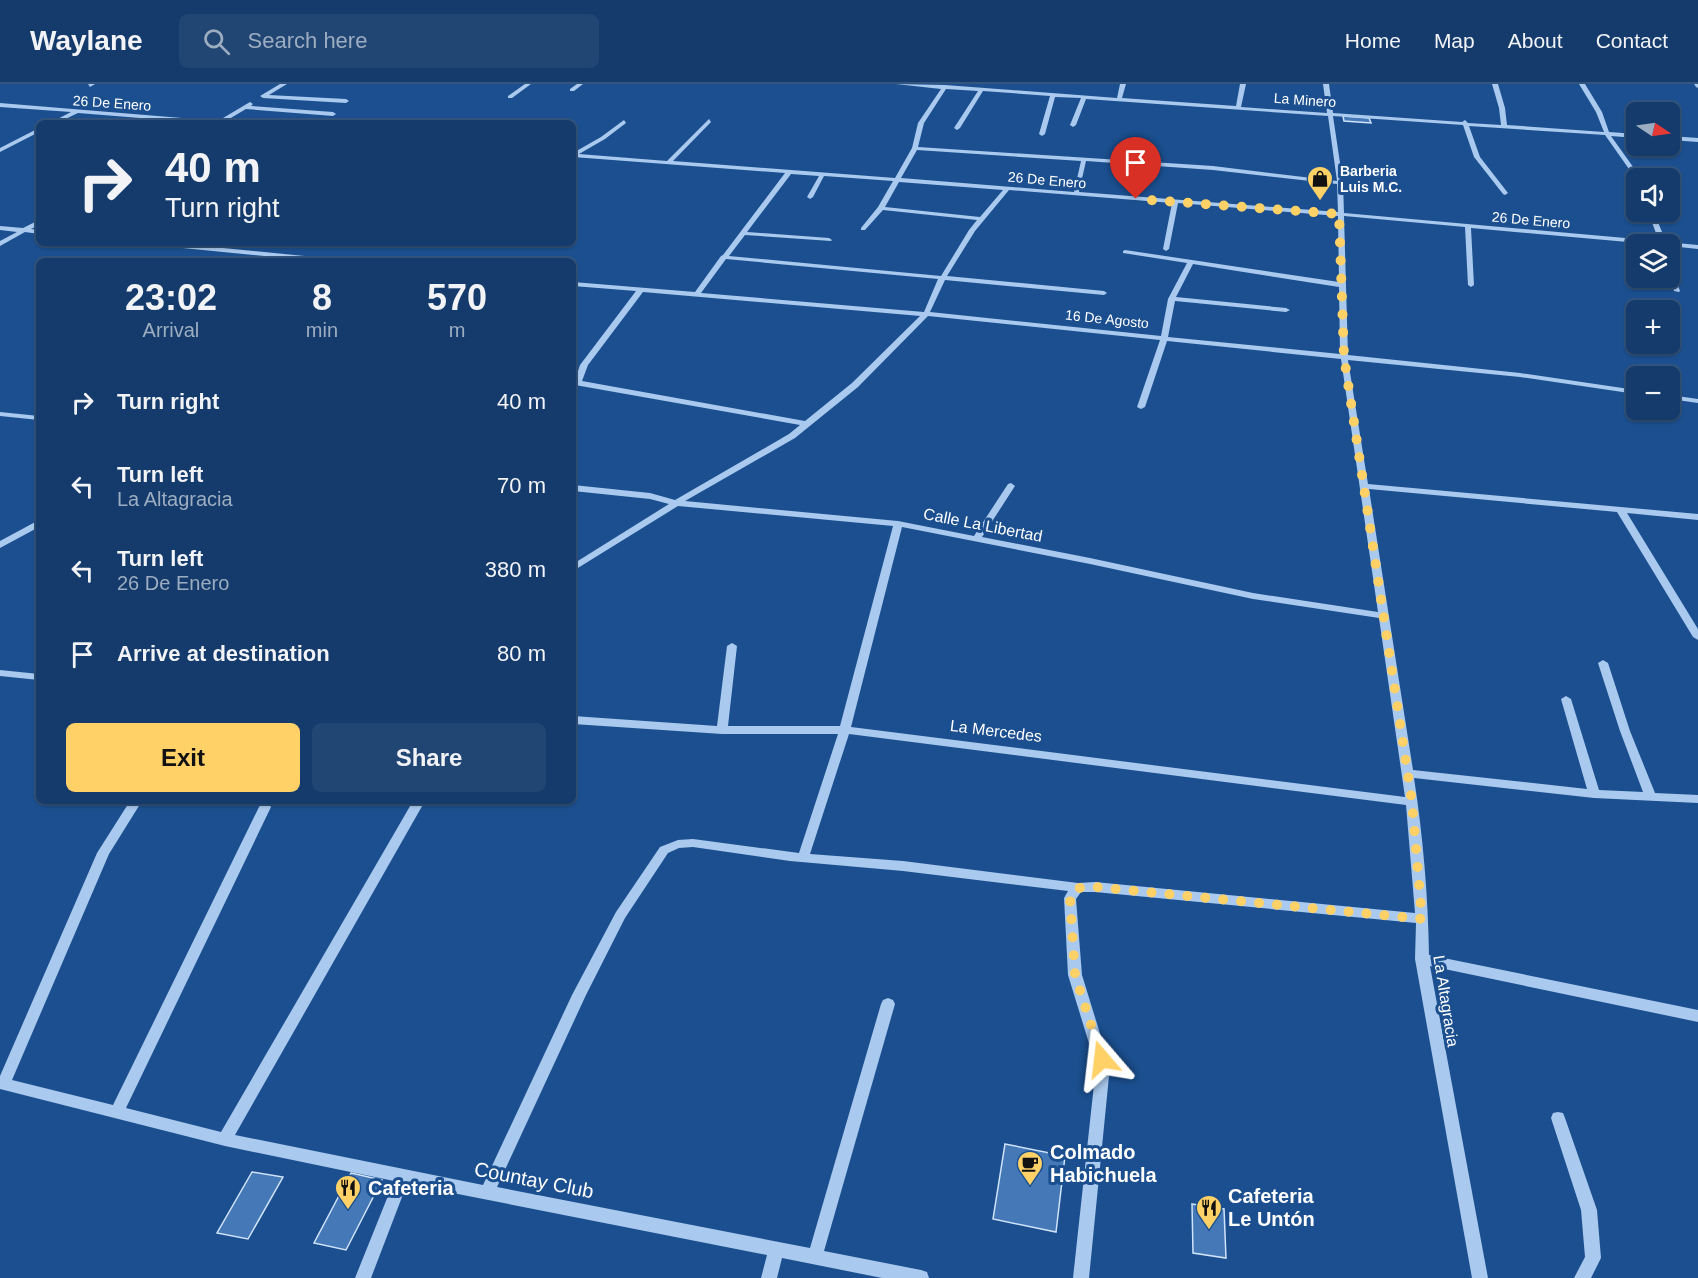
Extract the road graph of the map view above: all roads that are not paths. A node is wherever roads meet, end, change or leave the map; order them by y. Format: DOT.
graph roads {
  1 [pos="284,84"];
  2 [pos="528,84"];
  3 [pos="580,84"];
  4 [pos="899,84"];
  5 [pos="1124,84"];
  6 [pos="1243,84"];
  7 [pos="1326,84"];
  8 [pos="1495,84"];
  9 [pos="1582,84"];
  10 [pos="945,87"];
  11 [pos="572,90"];
  12 [pos="981,90"];
  13 [pos="1053,94"];
  14 [pos="264,96"];
  15 [pos="510,97"];
  16 [pos="1084,97"];
  17 [pos="1119,99"];
  18 [pos="346,101"];
  19 [pos="0,105"];
  20 [pos="246,107"];
  21 [pos="1238,107"];
  22 [pos="76,112"];
  23 [pos="333,114"];
  24 [pos="1330,114"];
  25 [pos="59,120"];
  26 [pos="180,120"];
  27 [pos="224,120"];
  28 [pos="624,122"];
  29 [pos="709,122"];
  30 [pos="1464,122"];
  31 [pos="1504,125"];
  32 [pos="1073,126"];
  33 [pos="957,128"];
  34 [pos="36,132"];
  35 [pos="1042,134"];
  36 [pos="1607,134"];
  37 [pos="1626,135"];
  38 [pos="1680,139"];
  39 [pos="1698,140"];
  40 [pos="915,148"];
  41 [pos="0,150"];
  42 [pos="576,153"];
  43 [pos="576,155"];
  44 [pos="1084,159"];
  45 [pos="669,162"];
  46 [pos="1631,168"];
  47 [pos="789,172"];
  48 [pos="823,173"];
  49 [pos="896,178"];
  50 [pos="1340,183"];
  51 [pos="1008,188"];
  52 [pos="1505,193"];
  53 [pos="1076,194"];
  54 [pos="810,197"];
  55 [pos="1175,202"];
  56 [pos="881,208"];
  57 [pos="1339,214"];
  58 [pos="981,219"];
  59 [pos="36,224"];
  60 [pos="1468,226"];
  61 [pos="0,228"];
  62 [pos="863,229"];
  63 [pos="25,230"];
  64 [pos="36,232"];
  65 [pos="742,233"];
  66 [pos="829,240"];
  67 [pos="1626,241"];
  68 [pos="0,244"];
  69 [pos="182,246"];
  70 [pos="1680,246"];
  71 [pos="1698,248"];
  72 [pos="1166,249"];
  73 [pos="1125,252"];
  74 [pos="723,257"];
  75 [pos="304,258"];
  76 [pos="1191,262"];
  77 [pos="943,278"];
  78 [pos="576,284"];
  79 [pos="1341,285"];
  80 [pos="1471,285"];
  81 [pos="1676,288"];
  82 [pos="640,291"];
  83 [pos="1677,291"];
  84 [pos="1104,293"];
  85 [pos="696,295"];
  86 [pos="1172,298"];
  87 [pos="1286,310"];
  88 [pos="926,314"];
  89 [pos="1164,339"];
  90 [pos="1344,357"];
  91 [pos="576,386"];
  92 [pos="1626,391"];
  93 [pos="1680,398"];
  94 [pos="1698,401"];
  95 [pos="1142,407"];
  96 [pos="0,414"];
  97 [pos="36,418"];
  98 [pos="806,424"];
  99 [pos="1011,486"];
  100 [pos="1363,486"];
  101 [pos="576,488"];
  102 [pos="676,503"];
  103 [pos="1620,509"];
  104 [pos="1698,517"];
  105 [pos="898,524"];
  106 [pos="36,525"];
  107 [pos="977,538"];
  108 [pos="0,545"];
  109 [pos="576,566"];
  110 [pos="1384,616"];
  111 [pos="1698,637"];
  112 [pos="732,646"];
  113 [pos="1603,663"];
  114 [pos="0,673"];
  115 [pos="36,677"];
  116 [pos="1566,699"];
  117 [pos="576,720"];
  118 [pos="722,730"];
  119 [pos="844,730"];
  120 [pos="1407,773"];
  121 [pos="1594,794"];
  122 [pos="1651,798"];
  123 [pos="1698,799"];
  124 [pos="1412,802"];
  125 [pos="134,804"];
  126 [pos="417,804"];
  127 [pos="265,807"];
  128 [pos="803,858"];
  129 [pos="1078,888"];
  130 [pos="1422,919"];
  131 [pos="1422,959"];
  132 [pos="888,1004"];
  133 [pos="1698,1016"];
  134 [pos="2,1083"];
  135 [pos="117,1111"];
  136 [pos="1558,1118"];
  137 [pos="225,1138"];
  138 [pos="403,1176"];
  139 [pos="487,1192"];
  140 [pos="777,1249"];
  141 [pos="814,1257"];
  142 [pos="363,1278"];
  143 [pos="769,1278"];
  144 [pos="921,1278"];
  145 [pos="1081,1278"];
  146 [pos="1480,1278"];
  147 [pos="1582,1278"];
  1 -- 14 [label="street"];
  2 -- 15 [label="street"];
  3 -- 11 [label="street"];
  4 -- 10 [label="street, La Minero"];
  5 -- 17 [label="street"];
  6 -- 21 [label="street"];
  7 -- 24 [label="street, La Altagracia"];
  8 -- 31 [label="street"];
  9 -- 36 [label="street"];
  10 -- 12 [label="street, La Minero"];
  10 -- 40 [label="street"];
  12 -- 13 [label="street, La Minero"];
  12 -- 33 [label="street"];
  13 -- 16 [label="street, La Minero"];
  13 -- 35 [label="street"];
  14 -- 18 [label="street"];
  14 -- 20 [label="street"];
  16 -- 17 [label="street, La Minero"];
  16 -- 32 [label="street"];
  17 -- 21 [label="street, La Minero"];
  19 -- 22 [label="street, 26 De Enero"];
  20 -- 23 [label="street"];
  20 -- 27 [label="street"];
  21 -- 24 [label="street, La Minero"];
  22 -- 25 [label="street"];
  22 -- 26 [label="street, 26 De Enero"];
  24 -- 30 [label="street, La Minero"];
  24 -- 50 [label="street, La Altagracia"];
  28 -- 42 [label="street"];
  29 -- 45 [label="street"];
  30 -- 31 [label="street, La Minero"];
  30 -- 52 [label="street"];
  31 -- 36 [label="street, La Minero"];
  34 -- 41 [label="street"];
  36 -- 37 [label="street, La Minero"];
  36 -- 46 [label="street"];
  38 -- 39 [label="street"];
  40 -- 44 [label="street"];
  40 -- 49 [label="street"];
  43 -- 45 [label="street, 26 De Enero"];
  44 -- 50 [label="street"];
  44 -- 53 [label="street"];
  45 -- 47 [label="street, 26 De Enero"];
  47 -- 48 [label="street, 26 De Enero"];
  47 -- 65 [label="street"];
  48 -- 49 [label="street, 26 De Enero"];
  48 -- 54 [label="street"];
  49 -- 51 [label="street, 26 De Enero"];
  49 -- 56 [label="street"];
  50 -- 57 [label="street, La Altagracia"];
  51 -- 53 [label="street, 26 De Enero"];
  51 -- 58 [label="street"];
  53 -- 55 [label="street, 26 De Enero"];
  55 -- 57 [label="street, 26 De Enero"];
  55 -- 72 [label="street"];
  56 -- 58 [label="street"];
  56 -- 62 [label="street"];
  57 -- 60 [label="street, 26 De Enero"];
  57 -- 79 [label="street, La Altagracia"];
  58 -- 77 [label="street"];
  59 -- 63 [label="street"];
  60 -- 67 [label="street, 26 De Enero"];
  60 -- 80 [label="street"];
  61 -- 63 [label="street"];
  63 -- 64 [label="street"];
  63 -- 68 [label="street"];
  65 -- 66 [label="street"];
  65 -- 74 [label="street"];
  69 -- 75 [label="street"];
  70 -- 71 [label="street, 26 De Enero"];
  73 -- 76 [label="street"];
  74 -- 77 [label="street"];
  74 -- 85 [label="street"];
  76 -- 79 [label="street"];
  76 -- 86 [label="street"];
  77 -- 84 [label="street"];
  77 -- 88 [label="street"];
  78 -- 82 [label="street, 16 De Agosto"];
  79 -- 90 [label="street, La Altagracia"];
  81 -- 83 [label="street"];
  82 -- 85 [label="street, 16 De Agosto"];
  82 -- 91 [label="street"];
  85 -- 88 [label="street, 16 De Agosto"];
  86 -- 87 [label="street"];
  86 -- 89 [label="street"];
  88 -- 89 [label="street, 16 De Agosto"];
  88 -- 98 [label="street"];
  89 -- 90 [label="street, 16 De Agosto"];
  89 -- 95 [label="street"];
  90 -- 92 [label="street, 16 De Agosto"];
  90 -- 100 [label="street, La Altagracia"];
  91 -- 98 [label="street"];
  93 -- 94 [label="street"];
  96 -- 97 [label="street"];
  98 -- 102 [label="street"];
  99 -- 107 [label="street"];
  100 -- 103 [label="street"];
  100 -- 110 [label="street, La Altagracia"];
  101 -- 102 [label="street, Calle La Libertad"];
  102 -- 105 [label="street, Calle La Libertad"];
  102 -- 109 [label="street"];
  103 -- 104 [label="street"];
  103 -- 111 [label="street"];
  105 -- 107 [label="street, Calle La Libertad"];
  105 -- 119 [label="street"];
  106 -- 108 [label="street"];
  107 -- 110 [label="street, Calle La Libertad"];
  110 -- 120 [label="street, La Altagracia"];
  112 -- 118 [label="street"];
  113 -- 122 [label="street"];
  114 -- 115 [label="street"];
  116 -- 121 [label="street"];
  117 -- 118 [label="street, La Mercedes"];
  118 -- 119 [label="street, La Mercedes"];
  119 -- 124 [label="street, La Mercedes"];
  119 -- 128 [label="street"];
  120 -- 121 [label="street"];
  120 -- 124 [label="street, La Altagracia"];
  121 -- 122 [label="street"];
  122 -- 123 [label="street"];
  124 -- 130 [label="street, La Altagracia"];
  125 -- 134 [label="street"];
  126 -- 137 [label="street"];
  127 -- 135 [label="street"];
  128 -- 129 [label="street"];
  128 -- 139 [label="street"];
  129 -- 130 [label="street"];
  129 -- 145 [label="street"];
  130 -- 131 [label="street, La Altagracia"];
  131 -- 133 [label="street"];
  131 -- 146 [label="street, La Altagracia"];
  132 -- 141 [label="street"];
  134 -- 135 [label="street, Countay Club"];
  135 -- 137 [label="street, Countay Club"];
  136 -- 147 [label="street"];
  137 -- 138 [label="street, Countay Club"];
  138 -- 139 [label="street, Countay Club"];
  138 -- 142 [label="street"];
  139 -- 140 [label="street, Countay Club"];
  140 -- 141 [label="street, Countay Club"];
  140 -- 143 [label="street"];
  141 -- 144 [label="street, Countay Club"];
}
